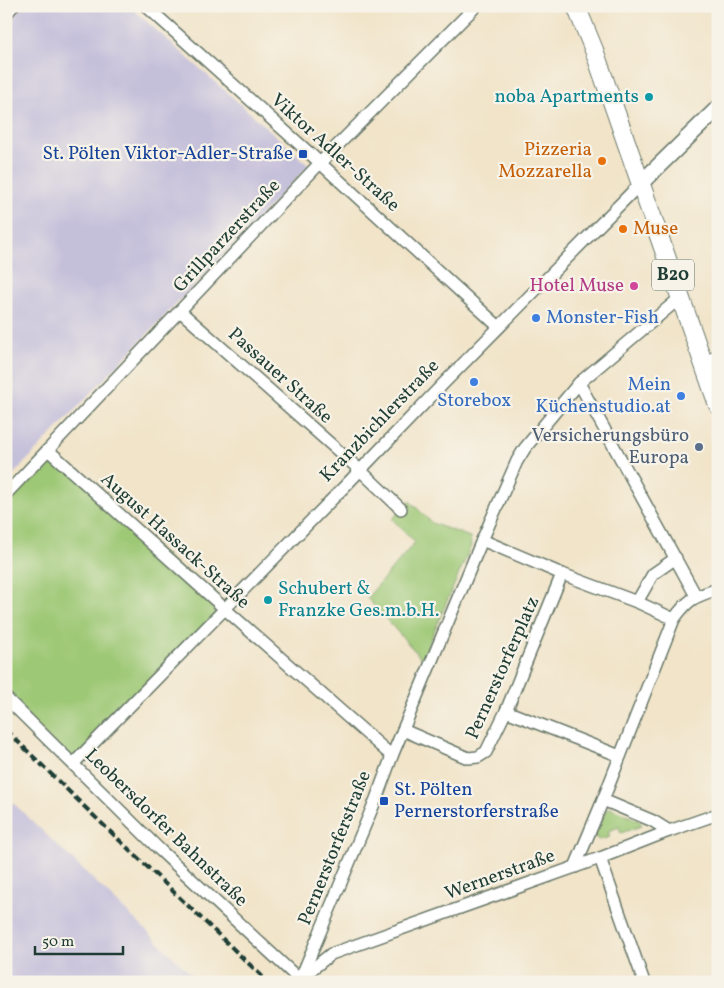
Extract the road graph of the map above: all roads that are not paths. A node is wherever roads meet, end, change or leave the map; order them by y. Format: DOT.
graph roads {
  1 [pos="13,6"];
  2 [pos="146,6"];
  3 [pos="476,6"];
  4 [pos="576,6"];
  5 [pos="6,14"];
  6 [pos="718,108"];
  7 [pos="320,163"];
  8 [pos="641,184"];
  9 [pos="681,297"];
  10 [pos="180,311"];
  11 [pos="499,327"];
  12 [pos="718,354"];
  13 [pos="704,366"];
  14 [pos="579,383"];
  15 [pos="718,405"];
  16 [pos="48,450"];
  17 [pos="360,470"];
  18 [pos="6,494"];
  19 [pos="401,509"];
  20 [pos="482,540"];
  21 [pos="676,558"];
  22 [pos="562,574"];
  23 [pos="718,589"];
  24 [pos="696,596"];
  25 [pos="637,602"];
  26 [pos="225,609"];
  27 [pos="674,619"];
  28 [pos="6,698"];
  29 [pos="506,711"];
  30 [pos="403,730"];
  31 [pos="392,756"];
  32 [pos="620,756"];
  33 [pos="74,764"];
  34 [pos="603,800"];
  35 [pos="716,819"];
  36 [pos="669,831"];
  37 [pos="600,858"];
  38 [pos="575,867"];
  39 [pos="301,981"];
  40 [pos="644,982"];
  1 -- 5 [label="street"];
  2 -- 7 [label="street, Viktor Adler-Straße"];
  3 -- 7 [label="street, Grillparzerstraße"];
  4 -- 8 [label="main road, B20"];
  6 -- 8 [label="street, Kranzbichlerstraße"];
  7 -- 10 [label="street, Grillparzerstraße"];
  7 -- 11 [label="street, Viktor Adler-Straße"];
  8 -- 9 [label="main road, B20"];
  8 -- 11 [label="street, Kranzbichlerstraße"];
  9 -- 13 [label="main road, B20"];
  9 -- 14 [label="street"];
  10 -- 16 [label="street, Grillparzerstraße"];
  10 -- 17 [label="street, Passauer Straße"];
  11 -- 17 [label="street, Kranzbichlerstraße"];
  12 -- 13 [label="street"];
  13 -- 15 [label="main road, B20"];
  14 -- 20 [label="street"];
  14 -- 21 [label="street"];
  16 -- 18 [label="street, Grillparzerstraße"];
  16 -- 26 [label="street, August Hassack-Straße"];
  17 -- 19 [label="street, Passauer Straße"];
  17 -- 26 [label="street, Kranzbichlerstraße"];
  20 -- 22 [label="street"];
  20 -- 30 [label="street"];
  21 -- 24 [label="street"];
  21 -- 25 [label="street"];
  22 -- 25 [label="street"];
  22 -- 29 [label="street, Pernerstorferplatz"];
  23 -- 24 [label="street"];
  24 -- 27 [label="street"];
  25 -- 27 [label="street"];
  26 -- 31 [label="street, August Hassack-Straße"];
  26 -- 33 [label="street, Kranzbichlerstraße"];
  27 -- 32 [label="street"];
  28 -- 33 [label="street, Leobersdorfer Bahnstraße"];
  29 -- 30 [label="street, Pernerstorferplatz"];
  29 -- 32 [label="street"];
  30 -- 31 [label="street, Pernerstorferstraße"];
  31 -- 39 [label="street, Pernerstorferstraße"];
  32 -- 34 [label="street"];
  33 -- 39 [label="street, Leobersdorfer Bahnstraße"];
  34 -- 36 [label="street"];
  34 -- 38 [label="street"];
  35 -- 36 [label="street, Wernerstraße"];
  36 -- 37 [label="street, Wernerstraße"];
  37 -- 38 [label="street, Wernerstraße"];
  37 -- 40 [label="street"];
  38 -- 39 [label="street, Wernerstraße"];
}
